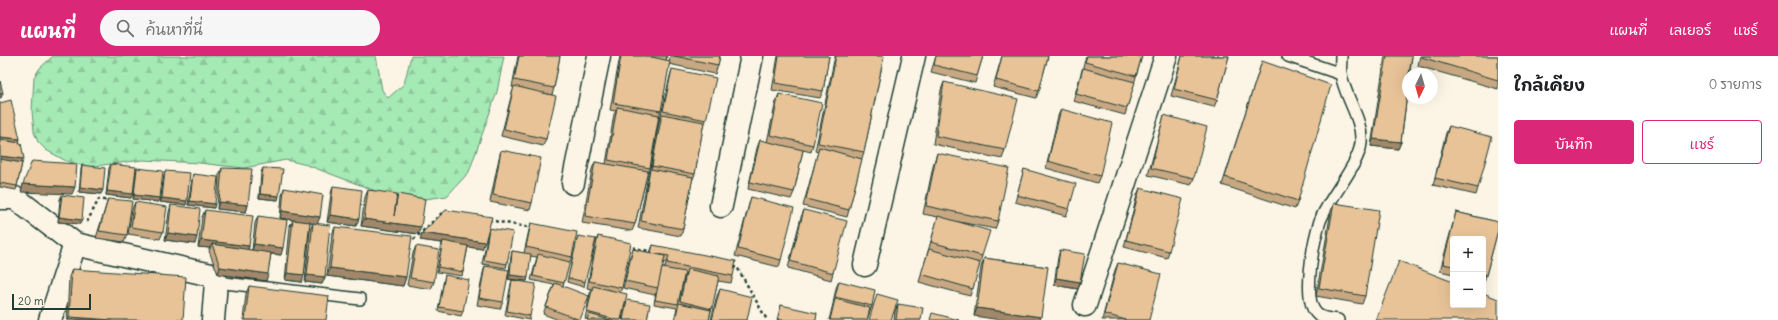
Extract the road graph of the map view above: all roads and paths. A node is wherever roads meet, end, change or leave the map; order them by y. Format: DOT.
graph roads {
  1 [pos="599,56"];
  2 [pos="752,56"];
  3 [pos="914,56"];
  4 [pos="1166,56"];
  5 [pos="1288,56"];
  6 [pos="1341,56"];
  7 [pos="1341,74"];
  8 [pos="573,183"];
  9 [pos="0,198"];
  10 [pos="114,201"];
  11 [pos="721,206"];
  12 [pos="451,213"];
  13 [pos="482,219"];
  14 [pos="279,223"];
  15 [pos="295,225"];
  16 [pos="536,229"];
  17 [pos="405,240"];
  18 [pos="75,244"];
  19 [pos="621,245"];
  20 [pos="660,253"];
  21 [pos="865,265"];
  22 [pos="730,266"];
  23 [pos="216,282"];
  24 [pos="360,299"];
  25 [pos="1085,305"];
  26 [pos="50,320"];
  27 [pos="213,320"];
  28 [pos="767,320"];
  29 [pos="1338,320"];
  1 -- 8 [label="street"];
  2 -- 11 [label="street"];
  3 -- 21 [label="street"];
  4 -- 25 [label="street"];
  5 -- 7 [label="lane"];
  6 -- 7 [label="lane"];
  7 -- 29 [label="lane"];
  9 -- 18 [label="street"];
  10 -- 18 [label="path"];
  12 -- 17 [label="path"];
  13 -- 16 [label="path"];
  14 -- 15 [label="path"];
  18 -- 23 [label="street"];
  18 -- 26 [label="street"];
  19 -- 20 [label="path"];
  22 -- 28 [label="path"];
  23 -- 24 [label="lane"];
  23 -- 27 [label="street"];
}
